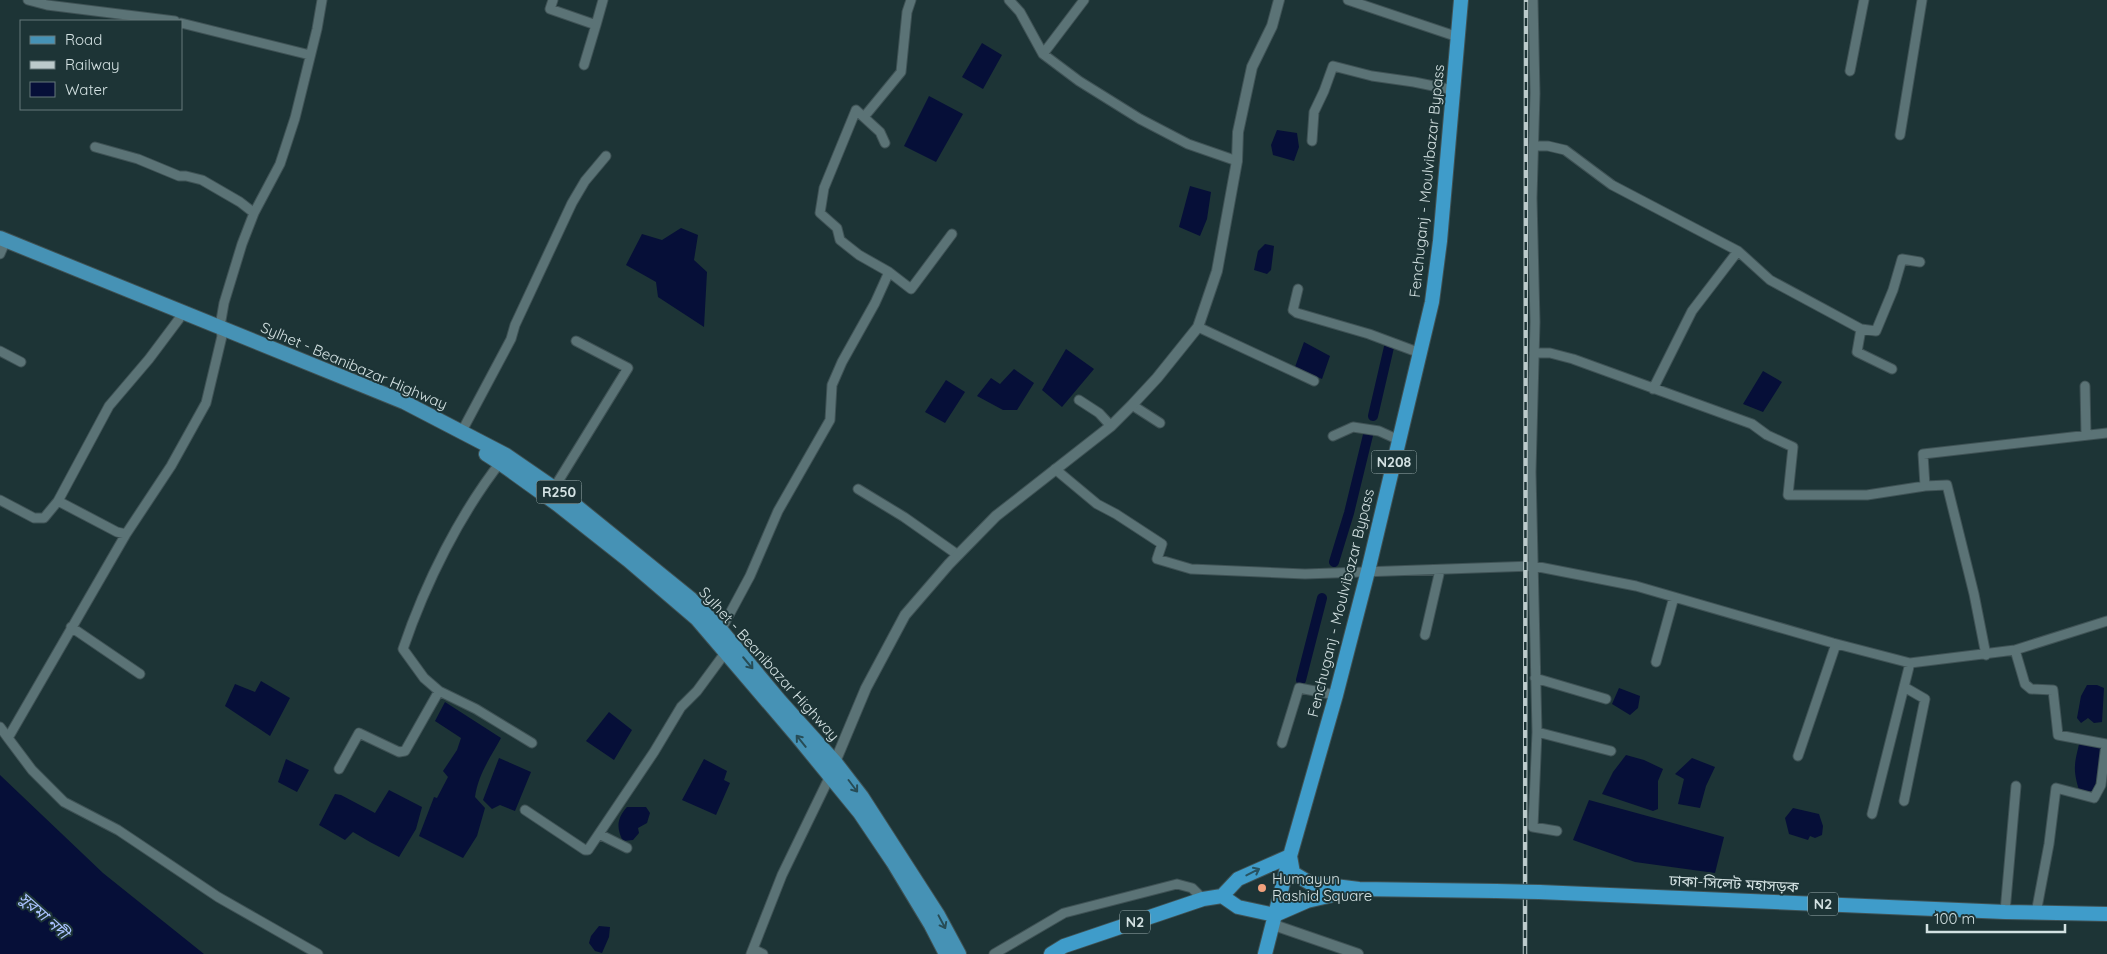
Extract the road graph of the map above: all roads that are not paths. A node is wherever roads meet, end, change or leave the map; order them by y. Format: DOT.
graph roads {
  1 [pos="28,0"];
  2 [pos="322,0"];
  3 [pos="553,0"];
  4 [pos="603,0"];
  5 [pos="911,0"];
  6 [pos="1010,0"];
  7 [pos="1084,0"];
  8 [pos="1279,0"];
  9 [pos="1348,0"];
  10 [pos="1460,0"];
  11 [pos="1533,0"];
  12 [pos="1864,0"];
  13 [pos="1922,0"];
  14 [pos="166,20"];
  15 [pos="182,23"];
  16 [pos="596,25"];
  17 [pos="1458,37"];
  18 [pos="1043,54"];
  19 [pos="310,55"];
  20 [pos="584,65"];
  21 [pos="1850,70"];
  22 [pos="1453,90"];
  23 [pos="864,117"];
  24 [pos="1900,135"];
  25 [pos="1312,141"];
  26 [pos="885,143"];
  27 [pos="1535,146"];
  28 [pos="94,147"];
  29 [pos="606,156"];
  30 [pos="1237,160"];
  31 [pos="254,213"];
  32 [pos="952,234"];
  33 [pos="2,245"];
  34 [pos="1738,251"];
  35 [pos="1920,262"];
  36 [pos="889,272"];
  37 [pos="1298,289"];
  38 [pos="179,318"];
  39 [pos="1198,327"];
  40 [pos="1861,330"];
  41 [pos="221,331"];
  42 [pos="576,341"];
  43 [pos="0,351"];
  44 [pos="1420,353"];
  45 [pos="1534,353"];
  46 [pos="21,362"];
  47 [pos="1892,369"];
  48 [pos="1314,381"];
  49 [pos="2085,386"];
  50 [pos="1653,389"];
  51 [pos="1079,400"];
  52 [pos="1132,405"];
  53 [pos="1160,423"];
  54 [pos="1111,426"];
  55 [pos="462,431"];
  56 [pos="2107,434"];
  57 [pos="1333,436"];
  58 [pos="2086,436"];
  59 [pos="1400,440"];
  60 [pos="503,459"];
  61 [pos="1055,470"];
  62 [pos="1925,486"];
  63 [pos="554,488"];
  64 [pos="858,489"];
  65 [pos="0,500"];
  66 [pos="58,501"];
  67 [pos="126,534"];
  68 [pos="958,555"];
  69 [pos="1534,566"];
  70 [pos="1440,570"];
  71 [pos="1368,571"];
  72 [pos="1674,597"];
  73 [pos="2107,620"];
  74 [pos="71,627"];
  75 [pos="721,630"];
  76 [pos="1425,636"];
  77 [pos="1836,644"];
  78 [pos="2015,650"];
  79 [pos="725,653"];
  80 [pos="1986,655"];
  81 [pos="1656,662"];
  82 [pos="1910,663"];
  83 [pos="140,674"];
  84 [pos="1535,678"];
  85 [pos="1906,688"];
  86 [pos="439,691"];
  87 [pos="1336,695"];
  88 [pos="1606,699"];
  89 [pos="0,727"];
  90 [pos="1537,732"];
  91 [pos="8,738"];
  92 [pos="532,742"];
  93 [pos="1282,743"];
  94 [pos="1611,751"];
  95 [pos="1798,756"];
  96 [pos="835,762"];
  97 [pos="338,769"];
  98 [pos="830,778"];
  99 [pos="2016,786"];
  100 [pos="1904,801"];
  101 [pos="525,810"];
  102 [pos="1872,814"];
  103 [pos="1557,831"];
  104 [pos="599,834"];
  105 [pos="627,848"];
  106 [pos="1290,856"];
  107 [pos="1359,889"];
  108 [pos="1222,896"];
  109 [pos="1204,899"];
  110 [pos="2005,912"];
  111 [pos="2036,912"];
  112 [pos="2107,914"];
  113 [pos="1274,920"];
  114 [pos="752,952"];
  115 [pos="318,954"];
  116 [pos="763,954"];
  117 [pos="946,954"];
  118 [pos="959,954"];
  119 [pos="994,954"];
  120 [pos="1051,954"];
  121 [pos="1265,954"];
  122 [pos="1358,954"];
  1 -- 14 [label="street"];
  2 -- 19 [label="street"];
  3 -- 16 [label="street"];
  4 -- 16 [label="street"];
  5 -- 23 [label="street"];
  6 -- 18 [label="street"];
  7 -- 18 [label="street"];
  8 -- 30 [label="street"];
  9 -- 17 [label="street"];
  10 -- 17 [label="highway, Fenchuganj - Moulvibazar Bypass / N208"];
  11 -- 27 [label="street"];
  12 -- 21 [label="street"];
  13 -- 24 [label="street"];
  15 -- 19 [label="street"];
  16 -- 20 [label="street"];
  17 -- 22 [label="highway, Fenchuganj - Moulvibazar Bypass / N208"];
  18 -- 30 [label="street"];
  19 -- 31 [label="street"];
  22 -- 25 [label="street"];
  22 -- 44 [label="highway, Fenchuganj - Moulvibazar Bypass / N208"];
  23 -- 26 [label="street"];
  23 -- 36 [label="street"];
  27 -- 34 [label="street"];
  27 -- 45 [label="street"];
  28 -- 31 [label="street"];
  29 -- 55 [label="street"];
  30 -- 39 [label="street"];
  31 -- 41 [label="street"];
  32 -- 36 [label="street"];
  33 -- 38 [label="main road, Sylhet - Beanibazar Highway / R250"];
  33 -- 41 [label="main road, Sylhet - Beanibazar Highway / R250"];
  34 -- 40 [label="street"];
  34 -- 50 [label="street"];
  35 -- 40 [label="street"];
  36 -- 75 [label="street"];
  37 -- 44 [label="street"];
  38 -- 41 [label="main road, Sylhet - Beanibazar Highway / R250"];
  38 -- 66 [label="street"];
  39 -- 48 [label="street"];
  39 -- 52 [label="street"];
  40 -- 47 [label="street"];
  41 -- 55 [label="main road, Sylhet - Beanibazar Highway / R250"];
  41 -- 60 [label="main road, Sylhet - Beanibazar Highway / R250"];
  41 -- 67 [label="street"];
  42 -- 63 [label="street"];
  43 -- 46 [label="street"];
  44 -- 59 [label="highway, Fenchuganj - Moulvibazar Bypass / N208"];
  45 -- 50 [label="street"];
  45 -- 69 [label="street"];
  49 -- 58 [label="street"];
  50 -- 62 [label="street"];
  51 -- 54 [label="street"];
  52 -- 53 [label="street"];
  52 -- 54 [label="street"];
  54 -- 61 [label="street"];
  55 -- 60 [label="main road, Sylhet - Beanibazar Highway / R250"];
  56 -- 58 [label="street"];
  57 -- 59 [label="street"];
  58 -- 62 [label="street"];
  59 -- 71 [label="highway, Fenchuganj - Moulvibazar Bypass / N208"];
  60 -- 63 [label="main road, Sylhet - Beanibazar Highway / R250"];
  60 -- 79 [label="main road, Sylhet - Beanibazar Highway / R250"];
  60 -- 86 [label="street"];
  61 -- 68 [label="street"];
  61 -- 71 [label="street"];
  62 -- 80 [label="street"];
  63 -- 75 [label="main road, Sylhet - Beanibazar Highway / R250"];
  64 -- 68 [label="street"];
  65 -- 66 [label="street"];
  66 -- 67 [label="street"];
  67 -- 74 [label="street"];
  68 -- 96 [label="street"];
  69 -- 70 [label="street"];
  69 -- 72 [label="street"];
  69 -- 84 [label="street"];
  70 -- 71 [label="street"];
  70 -- 76 [label="street"];
  71 -- 87 [label="highway, Fenchuganj - Moulvibazar Bypass / N208"];
  72 -- 77 [label="street"];
  72 -- 81 [label="street"];
  73 -- 78 [label="street"];
  74 -- 83 [label="street"];
  74 -- 91 [label="street"];
  75 -- 96 [label="main road, Sylhet - Beanibazar Highway / R250, one-way"];
  77 -- 82 [label="street"];
  77 -- 95 [label="street"];
  78 -- 80 [label="street"];
  78 -- 111 [label="street"];
  98 -- 79 [label="main road, Sylhet - Beanibazar Highway / R250, one-way"];
  79 -- 104 [label="street"];
  80 -- 82 [label="street"];
  82 -- 85 [label="street"];
  84 -- 88 [label="street"];
  84 -- 90 [label="street"];
  85 -- 100 [label="street"];
  85 -- 102 [label="street"];
  86 -- 92 [label="street"];
  86 -- 97 [label="street"];
  87 -- 93 [label="street"];
  87 -- 106 [label="highway, Fenchuganj - Moulvibazar Bypass / N208"];
  89 -- 91 [label="street"];
  90 -- 94 [label="street"];
  90 -- 103 [label="street"];
  91 -- 115 [label="street"];
  96 -- 98 [label="street"];
  96 -- 118 [label="main road, Sylhet - Beanibazar Highway / R250, one-way"];
  98 -- 114 [label="street"];
  98 -- 117 [label="main road, Sylhet - Beanibazar Highway / R250"];
  99 -- 110 [label="street"];
  101 -- 104 [label="street"];
  104 -- 105 [label="street"];
  106 -- 107 [label="highway, ঢাকা-সিলেট মহাসড়ক / N2"];
  108 -- 106 [label="highway, one-way"];
  106 -- 113 [label="highway, Fenchuganj - Moulvibazar Bypass / N208"];
  107 -- 110 [label="highway, ঢাকা-সিলেট মহাসড়ক / N2, bridge"];
  107 -- 113 [label="highway, ঢাকা-সিলেট মহাসড়ক / N2"];
  108 -- 109 [label="highway, N2"];
  108 -- 113 [label="highway"];
  109 -- 119 [label="street"];
  109 -- 120 [label="highway, N2"];
  110 -- 111 [label="highway, ঢাকা-সিলেট মহাসড়ক / N2"];
  111 -- 112 [label="highway, ঢাকা-সিলেট মহাসড়ক / N2"];
  113 -- 121 [label="highway, Fenchuganj - Moulvibazar Bypass"];
  113 -- 122 [label="street"];
  114 -- 116 [label="street"];
}
